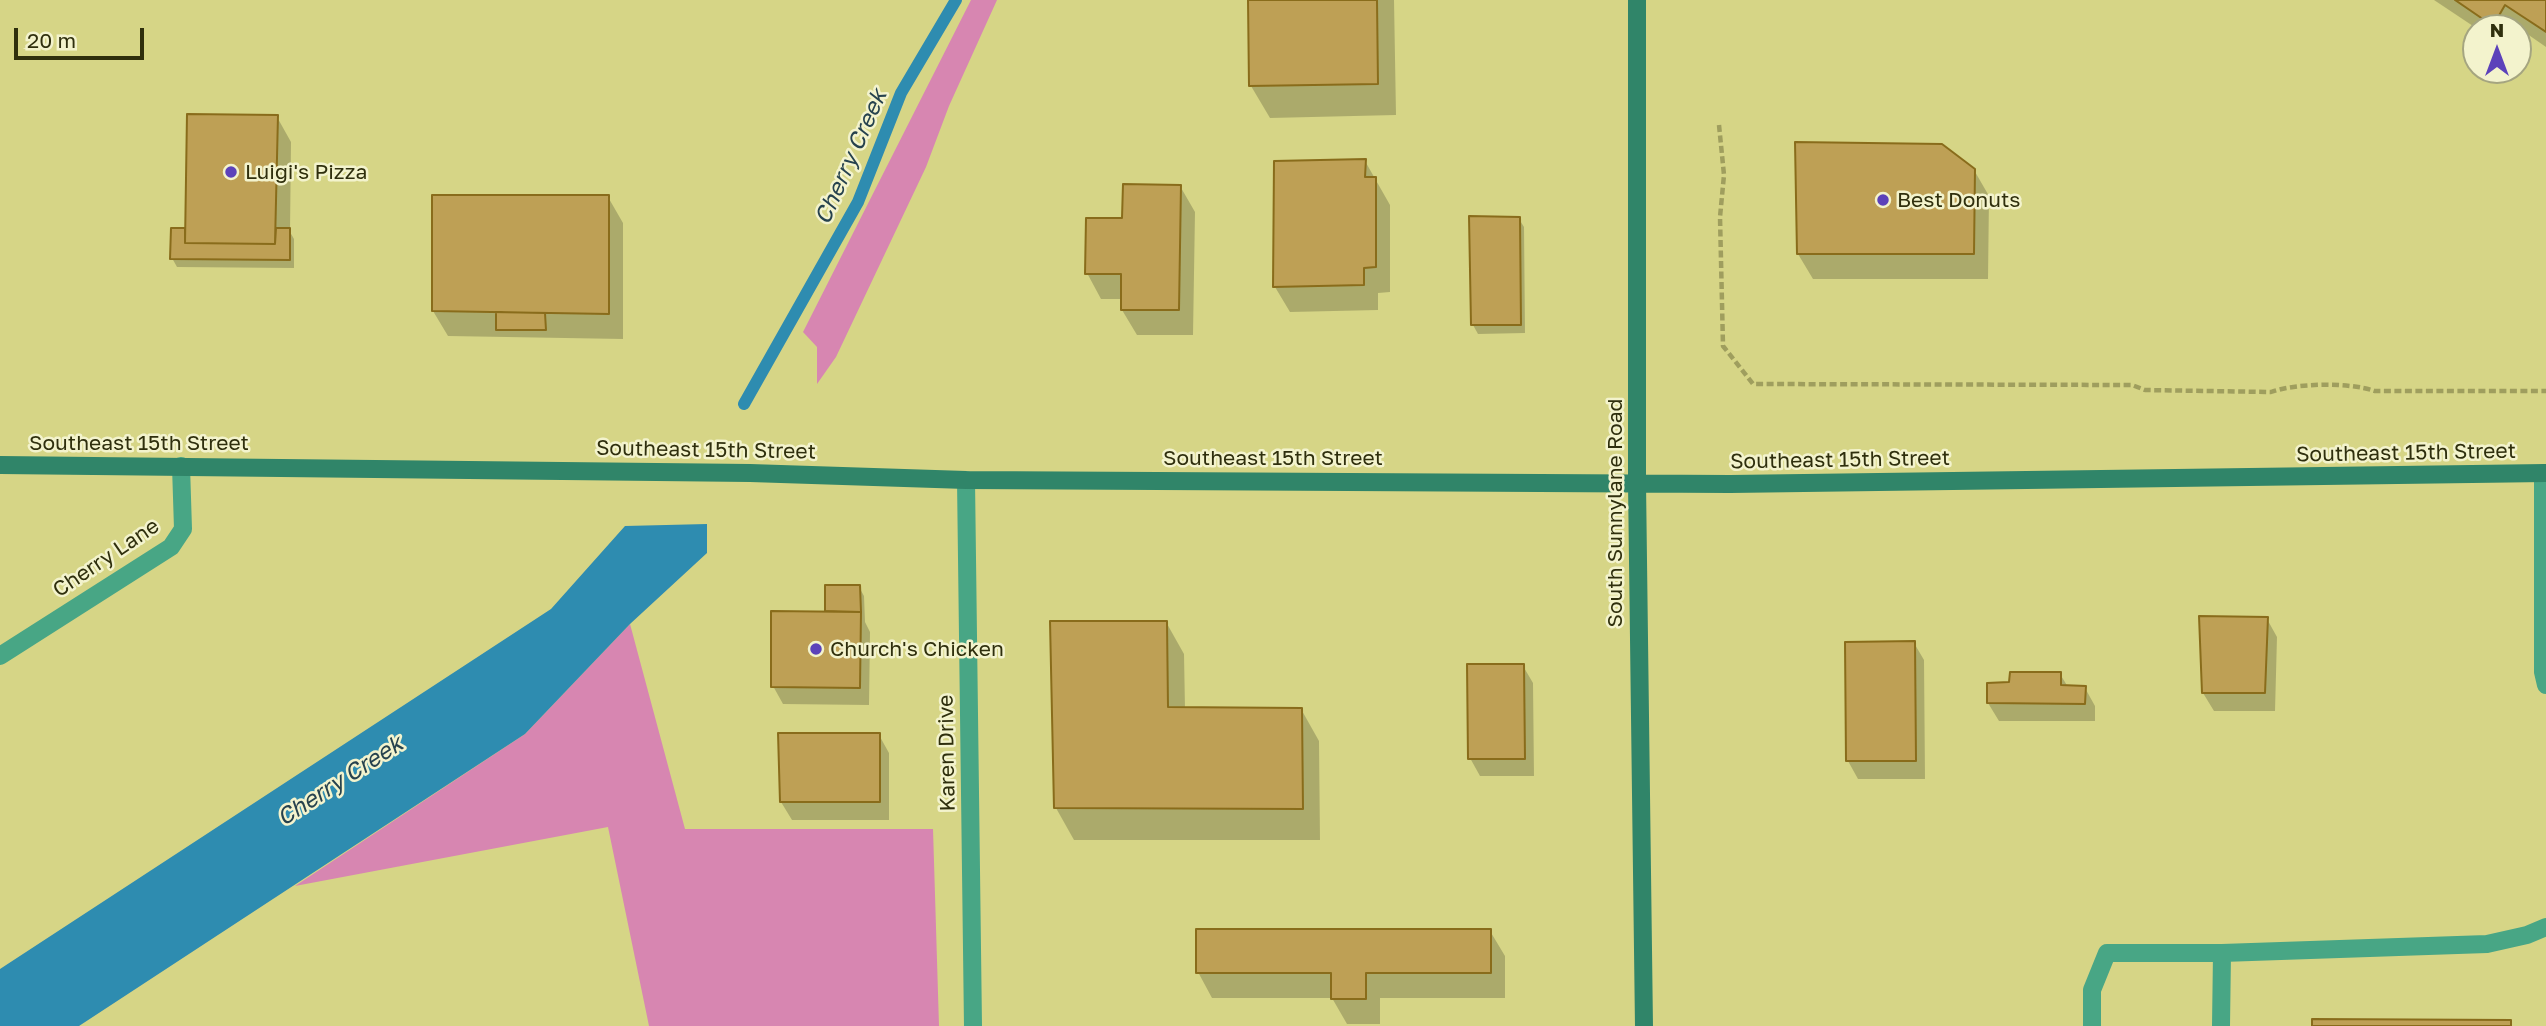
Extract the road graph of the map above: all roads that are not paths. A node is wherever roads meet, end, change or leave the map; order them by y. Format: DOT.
graph roads {
  1 [pos="1636,0"];
  2 [pos="0,465"];
  3 [pos="181,466"];
  4 [pos="2544,473"];
  5 [pos="966,480"];
  6 [pos="1637,483"];
  7 [pos="0,656"];
  8 [pos="2546,685"];
  9 [pos="2546,927"];
  10 [pos="2222,953"];
  11 [pos="973,1026"];
  12 [pos="1644,1026"];
  13 [pos="2092,1026"];
  14 [pos="2221,1026"];
  1 -- 6 [label="main road, South Sunnylane Road"];
  2 -- 3 [label="main road, Southeast 15th Street"];
  3 -- 5 [label="main road, Southeast 15th Street"];
  3 -- 7 [label="street, Cherry Lane"];
  4 -- 6 [label="main road, Southeast 15th Street"];
  4 -- 8 [label="street"];
  5 -- 6 [label="main road, Southeast 15th Street"];
  5 -- 11 [label="street, Karen Drive"];
  6 -- 12 [label="main road, South Sunnylane Road"];
  9 -- 10 [label="street"];
  10 -- 13 [label="street"];
  10 -- 14 [label="street"];
}
